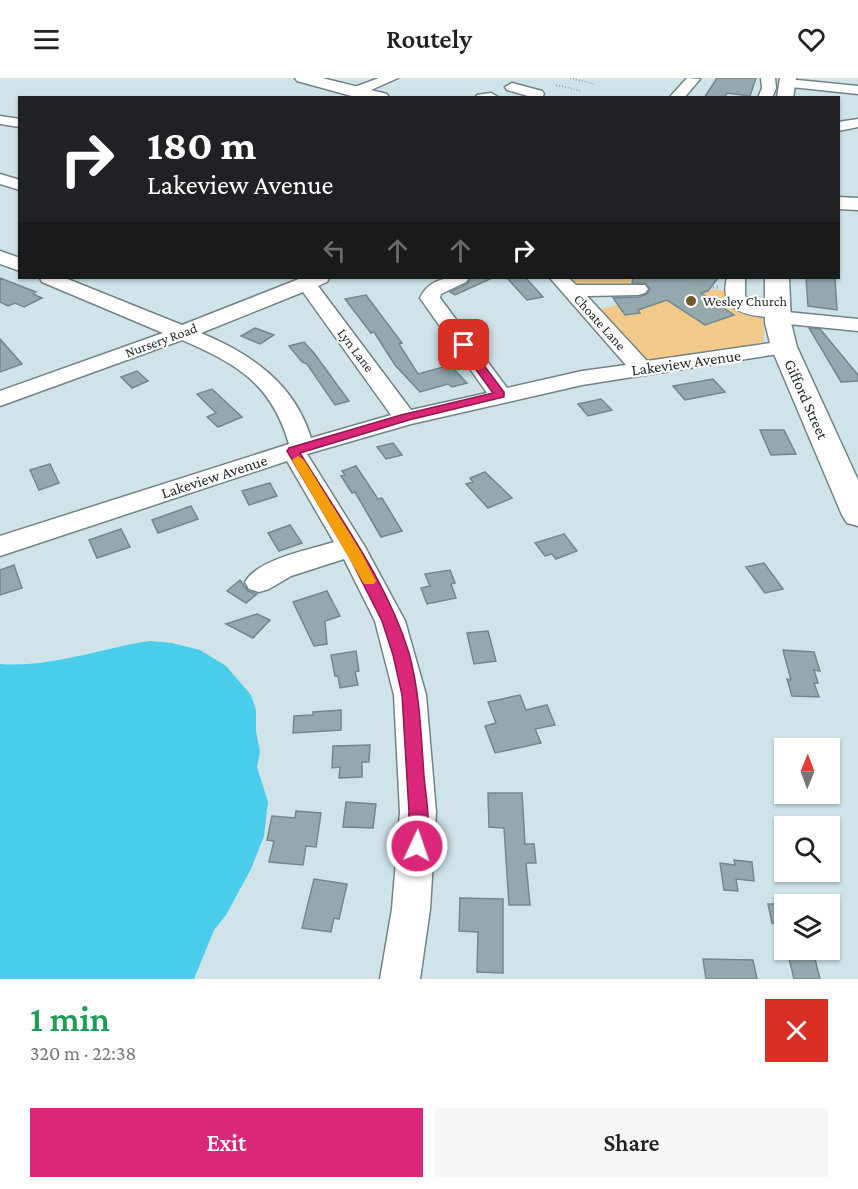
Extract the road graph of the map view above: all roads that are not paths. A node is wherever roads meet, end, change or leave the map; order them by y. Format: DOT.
graph roads {
  1 [pos="303,78"];
  2 [pos="392,78"];
  3 [pos="672,78"];
  4 [pos="768,78"];
  5 [pos="693,80"];
  6 [pos="787,86"];
  7 [pos="512,87"];
  8 [pos="858,90"];
  9 [pos="357,91"];
  10 [pos="537,94"];
  11 [pos="374,96"];
  12 [pos="678,96"];
  13 [pos="766,96"];
  14 [pos="0,120"];
  15 [pos="18,123"];
  16 [pos="858,123"];
  17 [pos="840,127"];
  18 [pos="0,179"];
  19 [pos="18,184"];
  20 [pos="840,203"];
  21 [pos="858,204"];
  22 [pos="0,257"];
  23 [pos="18,265"];
  24 [pos="51,279"];
  25 [pos="457,279"];
  26 [pos="736,279"];
  27 [pos="777,279"];
  28 [pos="313,280"];
  29 [pos="565,284"];
  30 [pos="638,289"];
  31 [pos="778,315"];
  32 [pos="858,325"];
  33 [pos="182,333"];
  34 [pos="784,348"];
  35 [pos="640,368"];
  36 [pos="500,395"];
  37 [pos="0,399"];
  38 [pos="405,417"];
  39 [pos="297,450"];
  40 [pos="858,515"];
  41 [pos="0,546"];
  42 [pos="351,547"];
  43 [pos="259,582"];
  44 [pos="400,979"];
  1 -- 9 [label="main road"];
  2 -- 9 [label="street"];
  3 -- 5 [label="street"];
  4 -- 13 [label="street"];
  5 -- 12 [label="street"];
  6 -- 8 [label="street"];
  7 -- 10 [label="street"];
  9 -- 11 [label="main road"];
  14 -- 15 [label="street"];
  16 -- 17 [label="street"];
  18 -- 19 [label="street"];
  20 -- 21 [label="main road"];
  22 -- 23 [label="street"];
  24 -- 33 [label="street"];
  25 -- 36 [label="street"];
  26 -- 31 [label="street"];
  27 -- 31 [label="main road, Gifford Street"];
  28 -- 33 [label="street, Nursery Road"];
  28 -- 38 [label="street, Lyn Lane"];
  29 -- 30 [label="street"];
  29 -- 35 [label="street, Choate Lane"];
  31 -- 32 [label="street"];
  31 -- 34 [label="main road, Gifford Street"];
  33 -- 37 [label="street, Nursery Road"];
  33 -- 39 [label="street"];
  34 -- 35 [label="street, Lakeview Avenue"];
  34 -- 40 [label="main road, Gifford Street"];
  35 -- 36 [label="street, Lakeview Avenue"];
  36 -- 38 [label="street, Lakeview Avenue"];
  38 -- 39 [label="street, Lakeview Avenue"];
  39 -- 41 [label="street, Lakeview Avenue"];
  39 -- 42 [label="street"];
  42 -- 43 [label="street"];
  42 -- 44 [label="street"];
}
